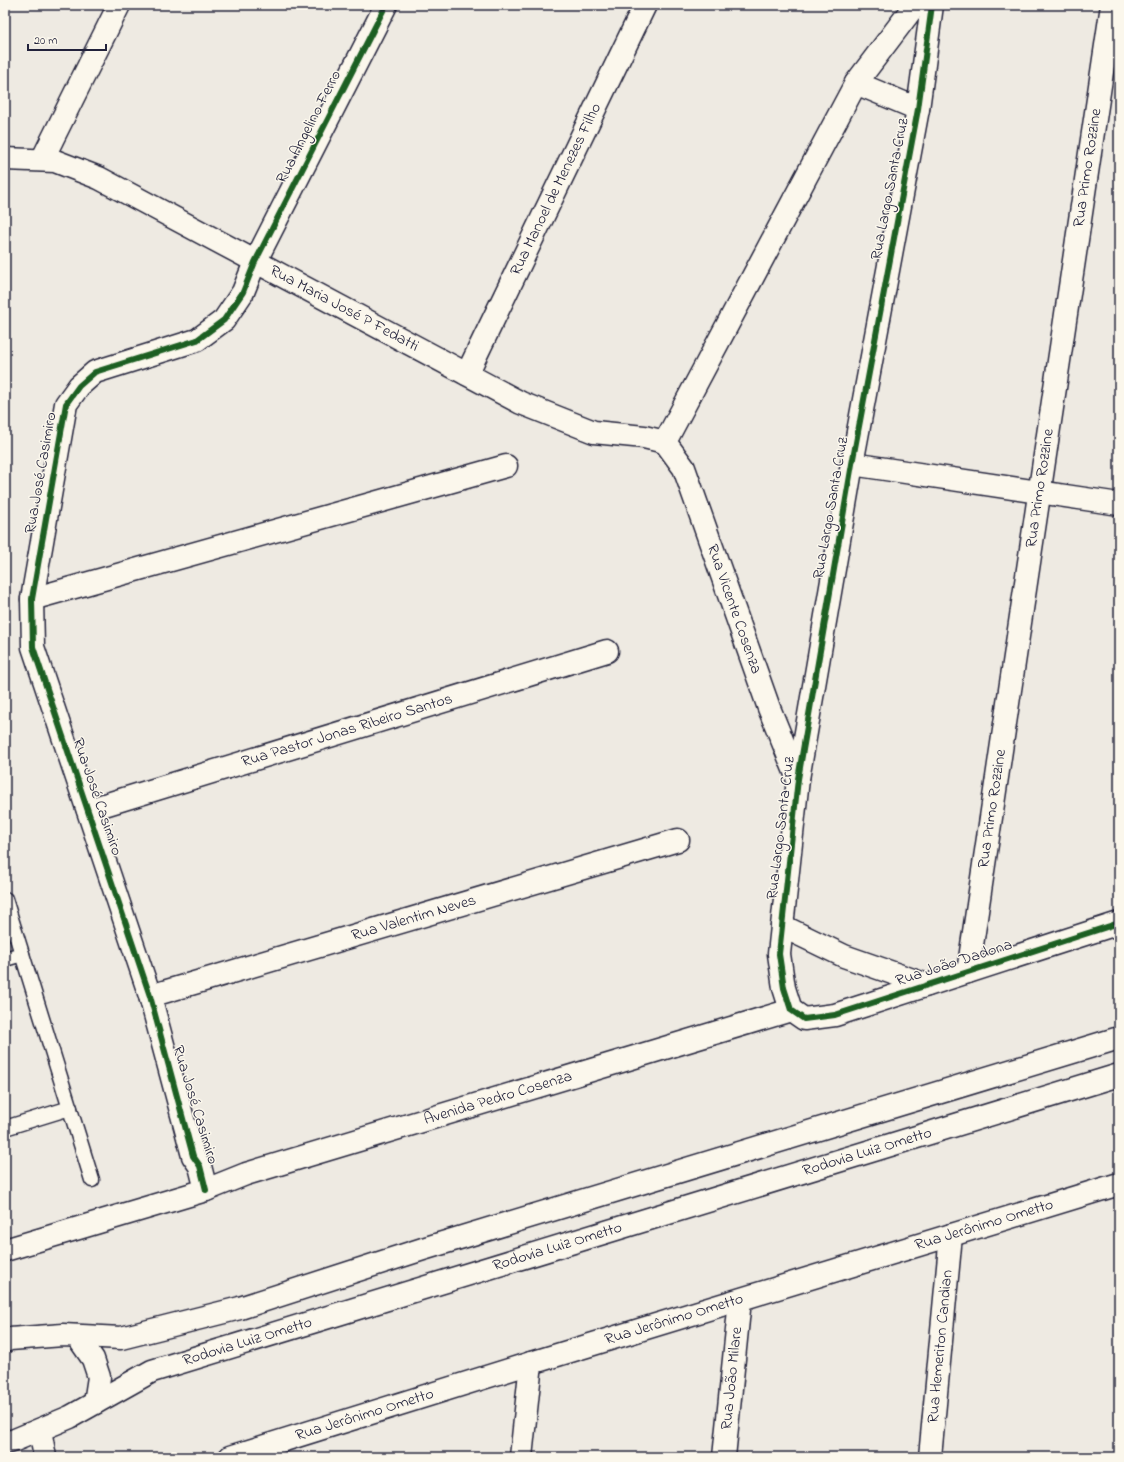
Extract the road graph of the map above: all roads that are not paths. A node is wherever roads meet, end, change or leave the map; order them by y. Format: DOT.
graph roads {
  1 [pos="119,5"];
  2 [pos="386,5"];
  3 [pos="645,5"];
  4 [pos="915,5"];
  5 [pos="932,5"];
  6 [pos="1112,5"];
  7 [pos="856,83"];
  8 [pos="918,109"];
  9 [pos="5,159"];
  10 [pos="42,160"];
  11 [pos="255,262"];
  12 [pos="467,374"];
  13 [pos="66,404"];
  14 [pos="666,442"];
  15 [pos="852,464"];
  16 [pos="506,466"];
  17 [pos="1039,493"];
  18 [pos="1119,504"];
  19 [pos="32,599"];
  20 [pos="607,651"];
  21 [pos="798,780"];
  22 [pos="88,810"];
  23 [pos="678,840"];
  24 [pos="5,899"];
  25 [pos="1119,923"];
  26 [pos="782,926"];
  27 [pos="22,954"];
  28 [pos="5,960"];
  29 [pos="968,972"];
  30 [pos="927,985"];
  31 [pos="150,996"];
  32 [pos="794,1011"];
  33 [pos="1119,1038"];
  34 [pos="1119,1075"];
  35 [pos="70,1108"];
  36 [pos="5,1128"];
  37 [pos="92,1180"];
  38 [pos="1119,1184"];
  39 [pos="206,1190"];
  40 [pos="951,1235"];
  41 [pos="5,1250"];
  42 [pos="740,1300"];
  43 [pos="77,1336"];
  44 [pos="5,1341"];
  45 [pos="531,1363"];
  46 [pos="94,1403"];
  47 [pos="40,1430"];
  48 [pos="5,1443"];
  49 [pos="45,1457"];
  50 [pos="230,1457"];
  51 [pos="521,1457"];
  52 [pos="724,1457"];
  53 [pos="930,1457"];
  1 -- 10 [label="street"];
  2 -- 11 [label="street, Rua Angelino Ferro"];
  3 -- 12 [label="street, Rua Manoel de Menezes Filho"];
  4 -- 7 [label="street"];
  5 -- 8 [label="street, Rua Largo Santa Cruz"];
  6 -- 17 [label="street, Rua Primo Rozzine"];
  7 -- 8 [label="street"];
  7 -- 14 [label="street"];
  8 -- 15 [label="street, Rua Largo Santa Cruz"];
  9 -- 10 [label="street, Rua Maria José P Fedatti"];
  10 -- 11 [label="street, Rua Maria José P Fedatti"];
  11 -- 12 [label="street, Rua Maria José P Fedatti"];
  11 -- 13 [label="street, Rua Angelino Ferro"];
  12 -- 14 [label="street, Rua Maria José P Fedatti"];
  13 -- 19 [label="street, Rua José Casimiro"];
  14 -- 21 [label="street, Rua Vicente Cosenza"];
  15 -- 17 [label="street"];
  15 -- 21 [label="street, Rua Largo Santa Cruz"];
  16 -- 19 [label="street"];
  17 -- 18 [label="street"];
  17 -- 29 [label="street, Rua Primo Rozzine"];
  19 -- 22 [label="street, Rua José Casimiro"];
  20 -- 22 [label="street, Rua Pastor Jonas Ribeiro Santos"];
  21 -- 26 [label="street, Rua Largo Santa Cruz"];
  22 -- 31 [label="street, Rua José Casimiro"];
  23 -- 31 [label="street, Rua Valentim Neves"];
  24 -- 27 [label="lane"];
  25 -- 29 [label="street, Rua João Dadona"];
  26 -- 30 [label="street"];
  26 -- 32 [label="street, Rua Largo Santa Cruz"];
  27 -- 28 [label="lane"];
  27 -- 35 [label="lane"];
  29 -- 30 [label="street, Rua João Dadona"];
  30 -- 32 [label="street, Rua João Dadona"];
  31 -- 39 [label="street, Rua José Casimiro"];
  32 -- 39 [label="street, Avenida Pedro Cosenza"];
  33 -- 43 [label="street"];
  34 -- 46 [label="street, Rodovia Luiz Ometto"];
  35 -- 36 [label="lane"];
  35 -- 37 [label="lane"];
  38 -- 40 [label="street, Rua Jerônimo Ometto"];
  39 -- 41 [label="street, Avenida Pedro Cosenza"];
  40 -- 42 [label="street, Rua Jerônimo Ometto"];
  40 -- 53 [label="street, Rua Hemeriton Candian"];
  42 -- 45 [label="street, Rua Jerônimo Ometto"];
  42 -- 52 [label="street, Rua João Milare"];
  43 -- 44 [label="street"];
  43 -- 46 [label="street"];
  45 -- 50 [label="street, Rua Jerônimo Ometto"];
  45 -- 51 [label="street"];
  46 -- 47 [label="street, Rodovia Luiz Ometto"];
  47 -- 48 [label="street, Rodovia Luiz Ometto"];
  47 -- 49 [label="street"];
}
